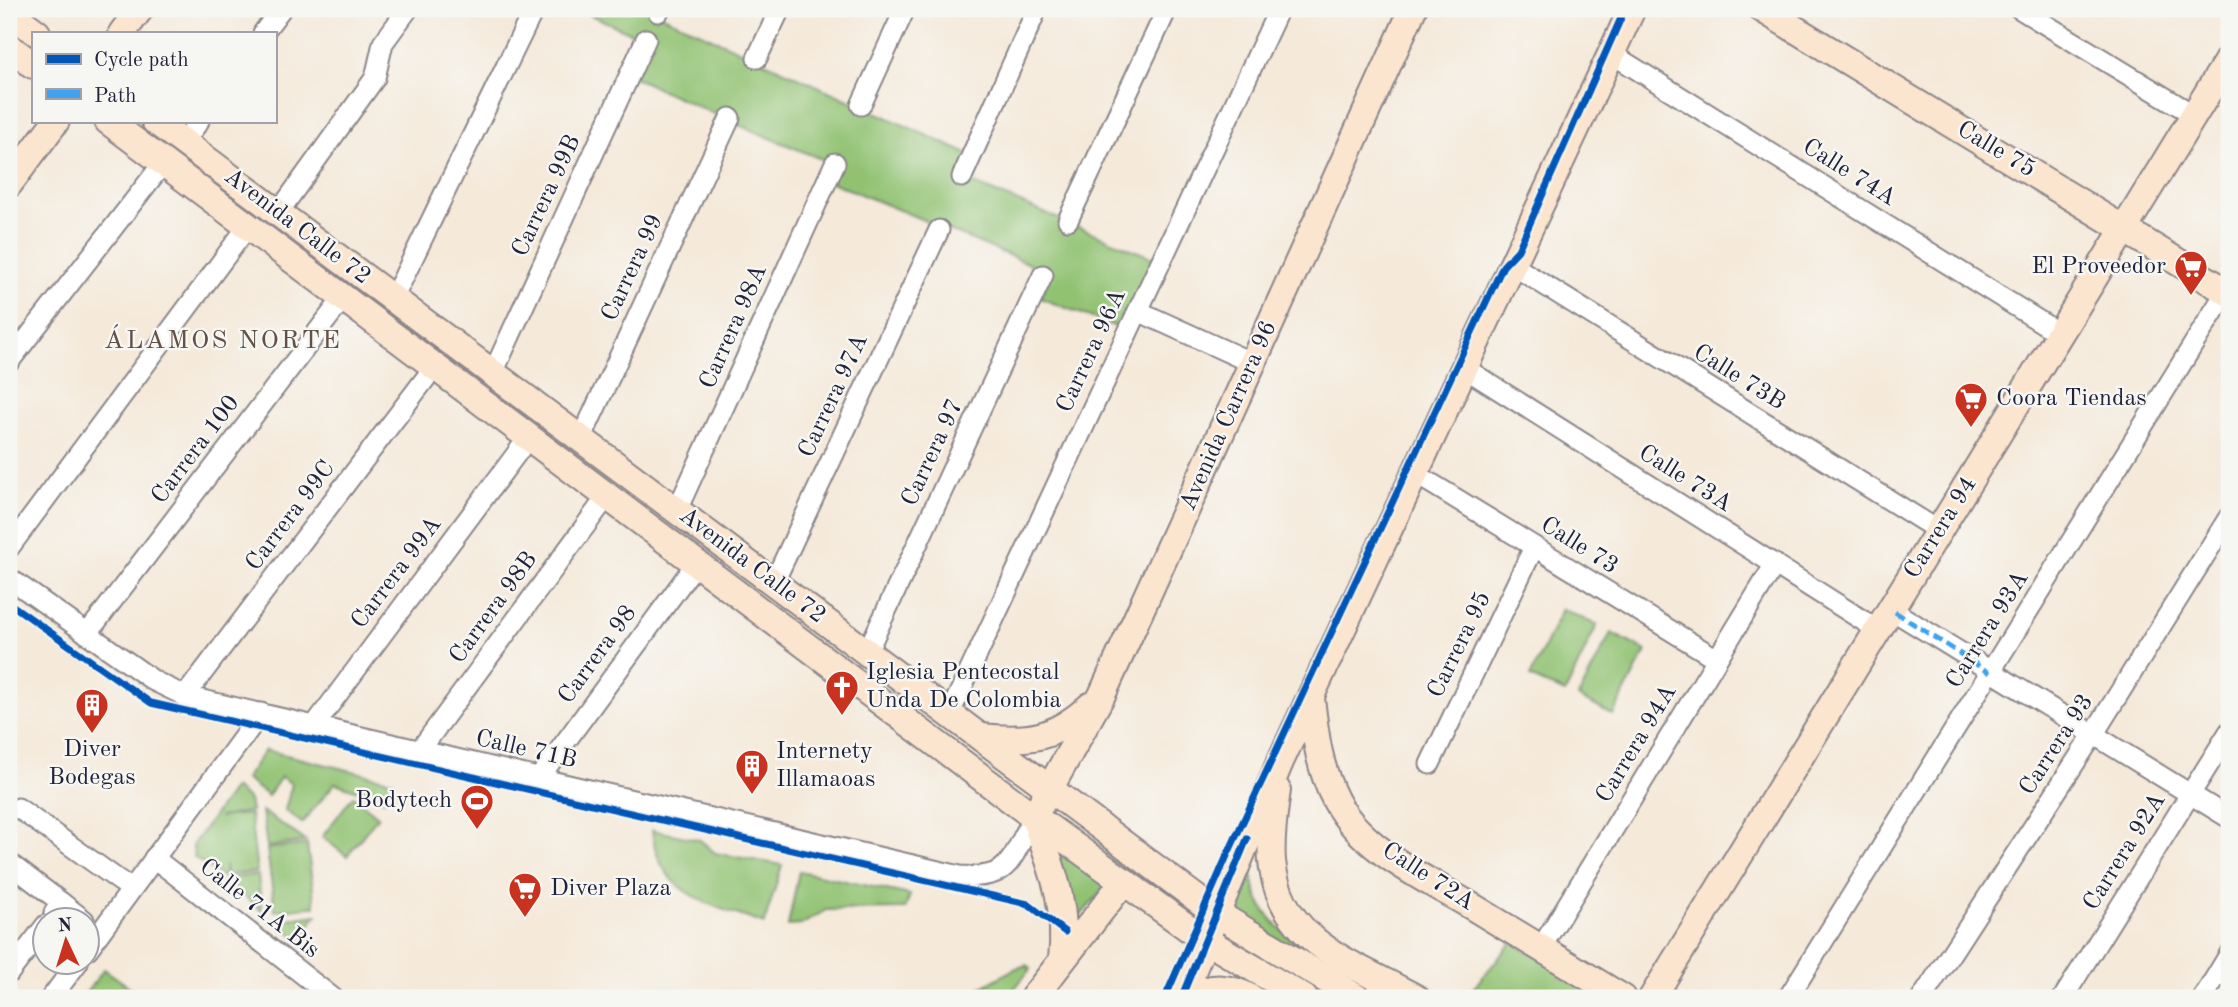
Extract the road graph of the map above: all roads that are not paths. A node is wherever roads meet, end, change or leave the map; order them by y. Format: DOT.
graph roads {
  1 [pos="140,9"];
  2 [pos="281,9"];
  3 [pos="408,9"];
  4 [pos="534,9"];
  5 [pos="780,9"];
  6 [pos="905,9"];
  7 [pos="1037,9"];
  8 [pos="1167,9"];
  9 [pos="1279,9"];
  10 [pos="1413,9"];
  11 [pos="1632,9"];
  12 [pos="1762,9"];
  13 [pos="2020,9"];
  14 [pos="9,12"];
  15 [pos="36,32"];
  16 [pos="123,32"];
  17 [pos="264,32"];
  18 [pos="646,39"];
  19 [pos="9,47"];
  20 [pos="1612,54"];
  21 [pos="757,58"];
  22 [pos="2229,58"];
  23 [pos="32,64"];
  24 [pos="862,105"];
  25 [pos="2194,115"];
  26 [pos="730,118"];
  27 [pos="55,122"];
  28 [pos="109,122"];
  29 [pos="156,122"];
  30 [pos="199,122"];
  31 [pos="184,142"];
  32 [pos="164,162"];
  33 [pos="835,163"];
  34 [pos="962,177"];
  35 [pos="9,184"];
  36 [pos="278,213"];
  37 [pos="1068,220"];
  38 [pos="248,226"];
  39 [pos="2125,228"];
  40 [pos="939,230"];
  41 [pos="1514,266"];
  42 [pos="1043,275"];
  43 [pos="2228,290"];
  44 [pos="344,297"];
  45 [pos="393,299"];
  46 [pos="1138,312"];
  47 [pos="2060,334"];
  48 [pos="9,362"];
  49 [pos="1252,363"];
  50 [pos="435,366"];
  51 [pos="1466,369"];
  52 [pos="493,373"];
  53 [pos="581,439"];
  54 [pos="520,449"];
  55 [pos="1416,474"];
  56 [pos="608,495"];
  57 [pos="677,510"];
  58 [pos="2229,517"];
  59 [pos="1939,531"];
  60 [pos="1534,547"];
  61 [pos="9,548"];
  62 [pos="697,562"];
  63 [pos="1775,564"];
  64 [pos="9,578"];
  65 [pos="774,582"];
  66 [pos="1887,621"];
  67 [pos="87,634"];
  68 [pos="867,652"];
  69 [pos="1717,659"];
  70 [pos="1990,673"];
  71 [pos="1102,695"];
  72 [pos="185,696"];
  73 [pos="1311,696"];
  74 [pos="261,713"];
  75 [pos="950,713"];
  76 [pos="314,726"];
  77 [pos="2229,732"];
  78 [pos="2093,735"];
  79 [pos="981,737"];
  80 [pos="420,750"];
  81 [pos="1280,762"];
  82 [pos="1430,764"];
  83 [pos="539,778"];
  84 [pos="1049,789"];
  85 [pos="2190,794"];
  86 [pos="18,808"];
  87 [pos="1034,817"];
  88 [pos="2229,818"];
  89 [pos="155,858"];
  90 [pos="9,863"];
  91 [pos="1124,881"];
  92 [pos="131,889"];
  93 [pos="62,903"];
  94 [pos="60,906"];
  95 [pos="66,906"];
  96 [pos="1216,913"];
  97 [pos="102,914"];
  98 [pos="1205,940"];
  99 [pos="32,943"];
  100 [pos="1541,948"];
  101 [pos="2229,955"];
  102 [pos="1062,960"];
  103 [pos="9,973"];
  104 [pos="67,976"];
  105 [pos="51,998"];
  106 [pos="333,998"];
  107 [pos="1033,998"];
  108 [pos="1181,998"];
  109 [pos="1191,998"];
  110 [pos="1251,998"];
  111 [pos="1304,998"];
  112 [pos="1357,998"];
  113 [pos="1416,998"];
  114 [pos="1623,998"];
  115 [pos="1652,998"];
  116 [pos="1788,998"];
  117 [pos="1922,998"];
  118 [pos="2063,998"];
  119 [pos="2203,998"];
  1 -- 16 [label="main road"];
  2 -- 17 [label="street"];
  3 -- 36 [label="street"];
  4 -- 45 [label="street"];
  5 -- 21 [label="street"];
  6 -- 24 [label="street"];
  7 -- 34 [label="street"];
  8 -- 37 [label="street"];
  9 -- 46 [label="street, Carrera 96A"];
  10 -- 49 [label="main road, Avenida Carrera 96"];
  11 -- 20 [label="main road"];
  12 -- 39 [label="main road, Calle 75"];
  13 -- 25 [label="street"];
  14 -- 15 [label="main road"];
  18 -- 52 [label="street, Carrera 99B"];
  19 -- 23 [label="main road"];
  20 -- 41 [label="main road"];
  20 -- 47 [label="street, Calle 74A"];
  22 -- 25 [label="main road, Carrera 94"];
  25 -- 39 [label="main road, Carrera 94"];
  26 -- 53 [label="street, Carrera 99"];
  27 -- 35 [label="main road"];
  28 -- 32 [label="main road, Avenida Calle 72"];
  29 -- 31 [label="main road, Avenida Calle 72"];
  30 -- 31 [label="street"];
  31 -- 36 [label="main road, Avenida Calle 72"];
  32 -- 38 [label="main road, Avenida Calle 72"];
  32 -- 48 [label="street"];
  33 -- 57 [label="street, Carrera 98A"];
  36 -- 45 [label="main road, Avenida Calle 72"];
  38 -- 44 [label="main road, Avenida Calle 72"];
  38 -- 61 [label="street"];
  39 -- 43 [label="main road, Calle 75"];
  39 -- 47 [label="main road, Carrera 94"];
  40 -- 65 [label="street, Carrera 97A"];
  41 -- 51 [label="main road"];
  41 -- 59 [label="street, Calle 73B"];
  42 -- 68 [label="street, Carrera 97"];
  43 -- 70 [label="street, Carrera 93A"];
  44 -- 50 [label="main road, Avenida Calle 72"];
  44 -- 67 [label="street, Carrera 100"];
  45 -- 52 [label="main road, Avenida Calle 72"];
  46 -- 49 [label="street"];
  46 -- 75 [label="street, Carrera 96A"];
  47 -- 59 [label="main road, Carrera 94"];
  49 -- 71 [label="main road, Avenida Carrera 96"];
  50 -- 56 [label="main road, Avenida Calle 72"];
  50 -- 72 [label="street, Carrera 99C"];
  51 -- 55 [label="main road"];
  51 -- 63 [label="street, Calle 73A"];
  52 -- 53 [label="main road, Avenida Calle 72"];
  53 -- 57 [label="main road, Avenida Calle 72"];
  54 -- 76 [label="street, Carrera 99A"];
  55 -- 60 [label="street, Calle 73"];
  55 -- 73 [label="main road"];
  56 -- 62 [label="main road, Avenida Calle 72"];
  56 -- 80 [label="street, Carrera 98B"];
  57 -- 65 [label="main road, Avenida Calle 72"];
  58 -- 78 [label="street, Carrera 93"];
  59 -- 66 [label="main road, Carrera 94"];
  60 -- 69 [label="street, Calle 73"];
  60 -- 82 [label="street, Carrera 95"];
  62 -- 83 [label="street, Carrera 98"];
  62 -- 87 [label="main road, Avenida Calle 72"];
  63 -- 66 [label="street, Calle 73A"];
  63 -- 69 [label="street, Carrera 94A"];
  64 -- 67 [label="street, Calle 71B"];
  65 -- 68 [label="main road, Avenida Calle 72"];
  66 -- 70 [label="street, Calle 73A"];
  66 -- 115 [label="main road, Carrera 94"];
  67 -- 72 [label="street, Calle 71B"];
  68 -- 75 [label="main road, Avenida Calle 72"];
  69 -- 100 [label="street, Carrera 94A"];
  70 -- 78 [label="street, Calle 73A"];
  70 -- 116 [label="street, Carrera 93A"];
  71 -- 79 [label="main road"];
  71 -- 84 [label="main road, Avenida Carrera 96"];
  72 -- 74 [label="street, Calle 71B"];
  73 -- 81 [label="main road"];
  73 -- 100 [label="main road, Calle 72A"];
  74 -- 76 [label="street, Calle 71B"];
  74 -- 89 [label="street"];
  75 -- 79 [label="main road, Avenida Calle 72"];
  76 -- 80 [label="street, Calle 71B"];
  77 -- 85 [label="street, Carrera 92A"];
  78 -- 85 [label="street, Calle 73A"];
  78 -- 117 [label="street, Carrera 93"];
  79 -- 84 [label="main road, Avenida Calle 72"];
  80 -- 83 [label="street, Calle 71B"];
  81 -- 96 [label="main road"];
  81 -- 113 [label="main road"];
  83 -- 87 [label="street, Calle 71B"];
  84 -- 87 [label="main road, Avenida Carrera 96"];
  84 -- 96 [label="main road, Avenida Calle 72"];
  85 -- 88 [label="street, Calle 73A"];
  85 -- 118 [label="street, Carrera 92A"];
  86 -- 92 [label="street"];
  87 -- 91 [label="main road, Avenida Calle 72"];
  87 -- 102 [label="main road"];
  89 -- 92 [label="street"];
  89 -- 106 [label="street, Calle 71A Bis"];
  90 -- 93 [label="street"];
  91 -- 98 [label="main road, Avenida Calle 72"];
  91 -- 102 [label="main road"];
  92 -- 97 [label="street"];
  93 -- 94 [label="street"];
  93 -- 95 [label="street"];
  96 -- 98 [label="main road"];
  96 -- 112 [label="main road, Avenida Calle 72"];
  98 -- 108 [label="main road"];
  98 -- 111 [label="main road, Avenida Calle 72"];
  99 -- 103 [label="street"];
  100 -- 114 [label="main road, Calle 72A"];
  101 -- 119 [label="street"];
  102 -- 107 [label="main road"];
  104 -- 105 [label="street"];
  109 -- 110 [label="main road"];
}
